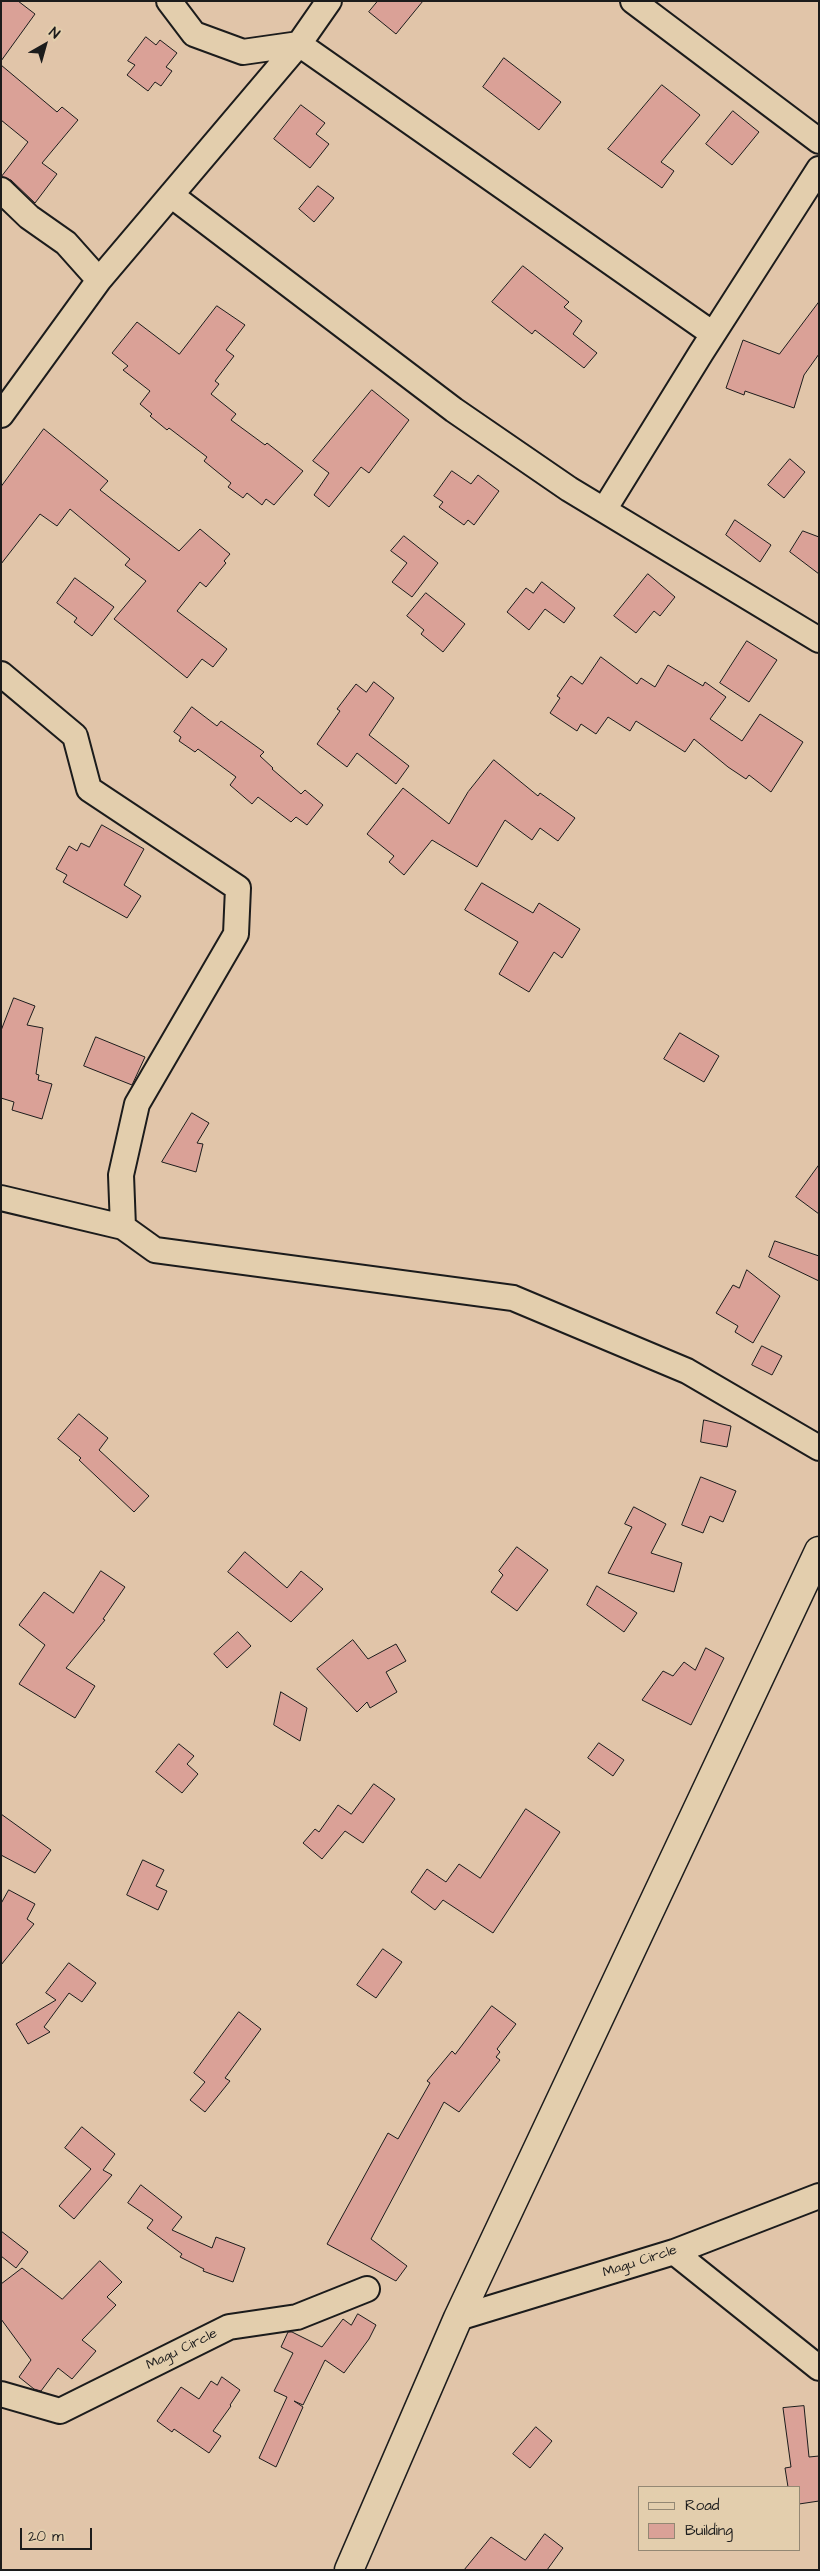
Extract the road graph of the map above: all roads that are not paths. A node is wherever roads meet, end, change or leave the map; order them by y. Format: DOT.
graph roads {
  1 [pos="169,1"];
  2 [pos="329,1"];
  3 [pos="633,1"];
  4 [pos="299,44"];
  5 [pos="819,141"];
  6 [pos="819,169"];
  7 [pos="1,190"];
  8 [pos="171,195"];
  9 [pos="99,280"];
  10 [pos="713,334"];
  11 [pos="1,415"];
  12 [pos="604,510"];
  13 [pos="819,640"];
  14 [pos="1,674"];
  15 [pos="1,1198"];
  16 [pos="123,1227"];
  17 [pos="819,1448"];
  18 [pos="819,1551"];
  19 [pos="819,2196"];
  20 [pos="674,2252"];
  21 [pos="367,2289"];
  22 [pos="458,2318"];
  23 [pos="819,2368"];
  24 [pos="1,2394"];
  25 [pos="349,2570"];
  1 -- 4 [label="street"];
  2 -- 4 [label="street"];
  3 -- 5 [label="street"];
  4 -- 8 [label="street"];
  4 -- 10 [label="street"];
  6 -- 10 [label="street"];
  7 -- 9 [label="street"];
  8 -- 9 [label="street"];
  8 -- 12 [label="street"];
  9 -- 11 [label="street"];
  10 -- 12 [label="street"];
  12 -- 13 [label="street"];
  14 -- 16 [label="street"];
  15 -- 16 [label="street"];
  16 -- 17 [label="street"];
  18 -- 22 [label="main road"];
  19 -- 20 [label="street, Magu Circle"];
  20 -- 22 [label="street, Magu Circle"];
  20 -- 23 [label="street"];
  21 -- 24 [label="street, Magu Circle"];
  22 -- 25 [label="main road"];
}
